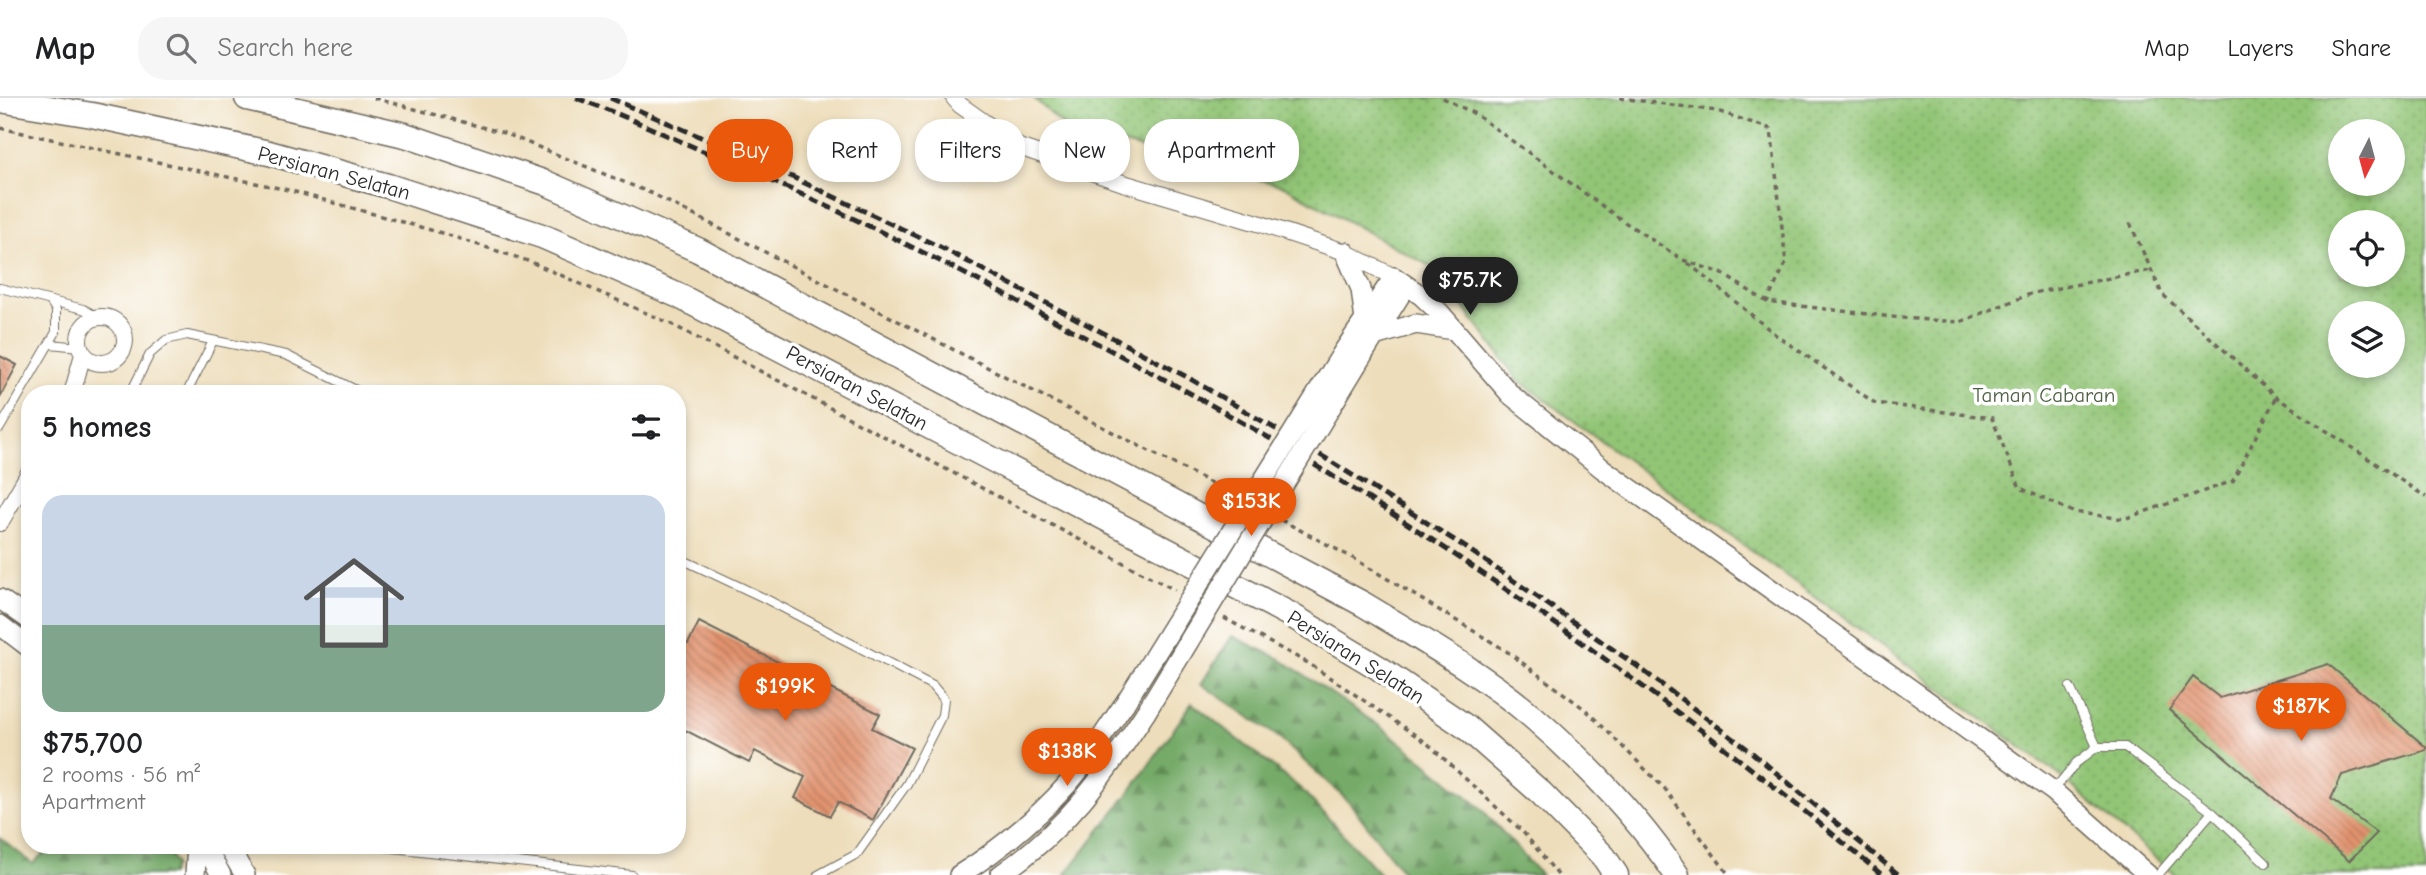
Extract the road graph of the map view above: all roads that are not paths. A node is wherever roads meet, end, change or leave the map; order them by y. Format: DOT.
graph roads {
  1 [pos="247,98"];
  2 [pos="954,98"];
  3 [pos="0,100"];
  4 [pos="1345,252"];
  5 [pos="1400,281"];
  6 [pos="0,288"];
  7 [pos="50,301"];
  8 [pos="98,317"];
  9 [pos="1369,328"];
  10 [pos="1454,330"];
  11 [pos="213,341"];
  12 [pos="50,344"];
  13 [pos="82,350"];
  14 [pos="1350,358"];
  15 [pos="101,363"];
  16 [pos="26,385"];
  17 [pos="74,385"];
  18 [pos="80,385"];
  19 [pos="134,385"];
  20 [pos="191,385"];
  21 [pos="346,385"];
  22 [pos="21,393"];
  23 [pos="0,428"];
  24 [pos="21,487"];
  25 [pos="0,523"];
  26 [pos="686,561"];
  27 [pos="0,599"];
  28 [pos="21,614"];
  29 [pos="0,625"];
  30 [pos="21,641"];
  31 [pos="2070,687"];
  32 [pos="2097,747"];
  33 [pos="2053,791"];
  34 [pos="2212,812"];
  35 [pos="196,854"];
  36 [pos="210,854"];
  37 [pos="232,854"];
  38 [pos="446,854"];
  39 [pos="2266,863"];
  40 [pos="195,875"];
  41 [pos="221,875"];
  42 [pos="245,875"];
  43 [pos="632,875"];
  44 [pos="818,875"];
  45 [pos="959,875"];
  46 [pos="1000,875"];
  47 [pos="1616,875"];
  48 [pos="1676,875"];
  49 [pos="2148,875"];
  50 [pos="2158,875"];
  1 -- 48 [label="main road"];
  2 -- 4 [label="street"];
  3 -- 47 [label="main road, Persiaran Selatan"];
  4 -- 5 [label="street"];
  4 -- 9 [label="street"];
  5 -- 9 [label="street"];
  5 -- 10 [label="street"];
  6 -- 7 [label="lane"];
  7 -- 8 [label="lane"];
  7 -- 12 [label="lane"];
  8 -- 13 [label="street"];
  8 -- 15 [label="street"];
  9 -- 10 [label="street"];
  9 -- 14 [label="street"];
  10 -- 33 [label="street"];
  11 -- 19 [label="lane"];
  11 -- 20 [label="lane"];
  11 -- 21 [label="lane"];
  12 -- 13 [label="lane"];
  12 -- 16 [label="lane"];
  13 -- 15 [label="street"];
  13 -- 17 [label="street"];
  14 -- 45 [label="street, bridge"];
  14 -- 46 [label="street, bridge"];
  15 -- 18 [label="street"];
  22 -- 23 [label="lane"];
  24 -- 25 [label="street"];
  26 -- 44 [label="lane"];
  27 -- 28 [label="street"];
  29 -- 30 [label="street"];
  31 -- 32 [label="lane"];
  32 -- 33 [label="lane"];
  32 -- 34 [label="lane"];
  33 -- 49 [label="street"];
  34 -- 39 [label="lane"];
  34 -- 50 [label="lane"];
  35 -- 40 [label="street"];
  36 -- 41 [label="street"];
  37 -- 42 [label="street"];
  38 -- 43 [label="lane"];
}
